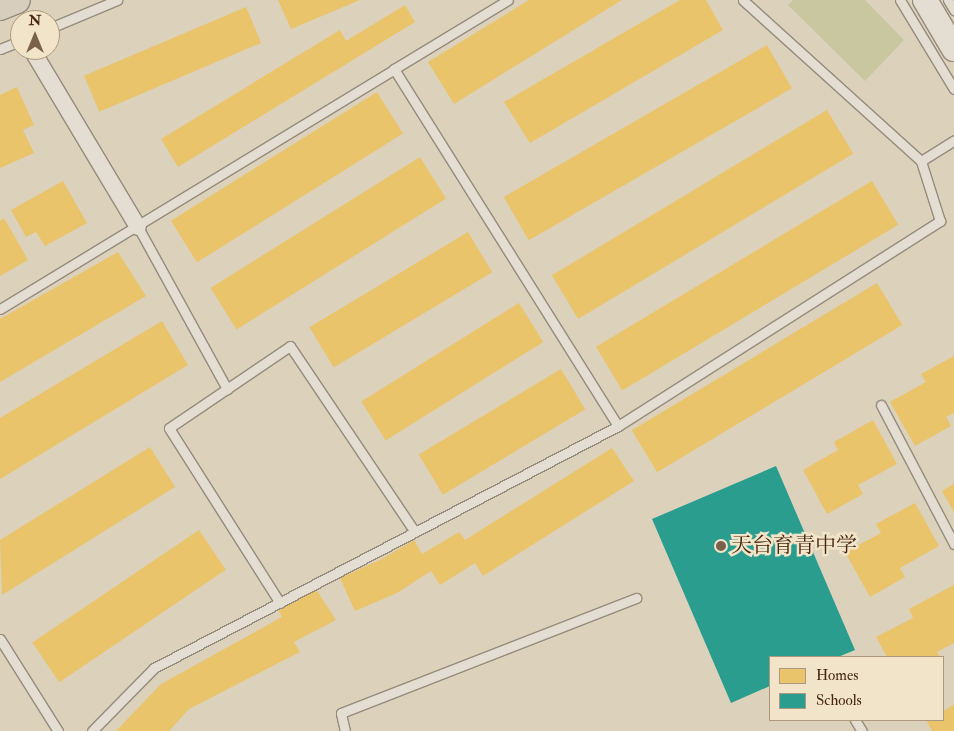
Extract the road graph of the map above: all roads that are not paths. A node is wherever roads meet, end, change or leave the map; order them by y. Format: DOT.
graph roads {
  1 [pos="17,0"];
  2 [pos="117,0"];
  3 [pos="508,0"];
  4 [pos="743,0"];
  5 [pos="900,0"];
  6 [pos="925,0"];
  7 [pos="948,0"];
  8 [pos="0,7"];
  9 [pos="954,10"];
  10 [pos="60,24"];
  11 [pos="954,49"];
  12 [pos="38,60"];
  13 [pos="394,70"];
  14 [pos="954,89"];
  15 [pos="954,140"];
  16 [pos="921,161"];
  17 [pos="138,227"];
  18 [pos="0,309"];
  19 [pos="227,389"];
  20 [pos="881,405"];
  21 [pos="618,426"];
  22 [pos="415,532"];
  23 [pos="954,544"];
  24 [pos="636,598"];
  25 [pos="280,603"];
  26 [pos="0,639"];
  27 [pos="58,731"];
  28 [pos="92,731"];
  29 [pos="345,731"];
  1 -- 8 [label="main road"];
  2 -- 10 [label="lane"];
  3 -- 13 [label="lane"];
  4 -- 16 [label="lane"];
  5 -- 14 [label="lane"];
  6 -- 11 [label="main road"];
  7 -- 9 [label="lane"];
  12 -- 17 [label="street"];
  13 -- 17 [label="lane"];
  13 -- 21 [label="lane"];
  15 -- 16 [label="lane"];
  16 -- 21 [label="lane"];
  17 -- 18 [label="lane"];
  17 -- 19 [label="lane"];
  19 -- 22 [label="lane"];
  19 -- 25 [label="lane"];
  20 -- 23 [label="lane"];
  21 -- 22 [label="lane"];
  22 -- 25 [label="lane"];
  24 -- 29 [label="lane"];
  25 -- 28 [label="lane"];
  26 -- 27 [label="lane"];
}
